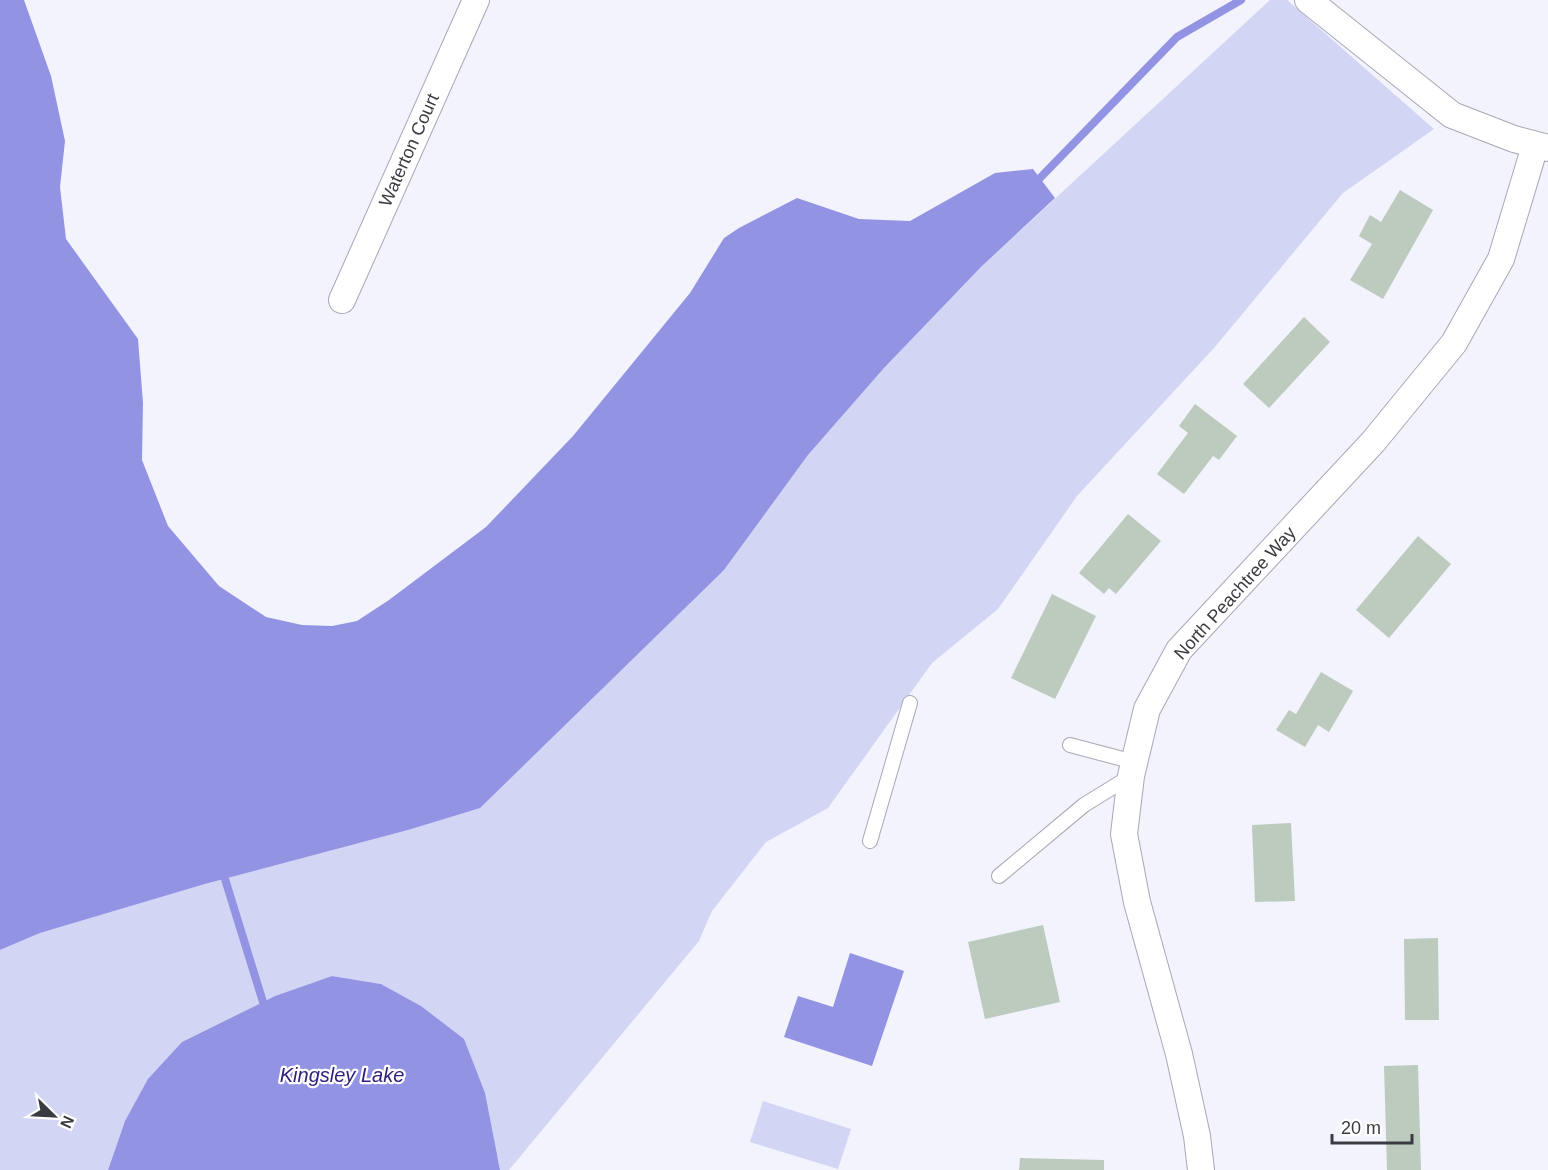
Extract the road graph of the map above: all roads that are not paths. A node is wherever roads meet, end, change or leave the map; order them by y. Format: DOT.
graph roads {
  1 [pos="476,0"];
  2 [pos="1308,0"];
  3 [pos="1542,147"];
  4 [pos="342,300"];
  5 [pos="910,703"];
  6 [pos="1070,746"];
  7 [pos="1133,769"];
  8 [pos="870,841"];
  9 [pos="999,876"];
  10 [pos="1201,1170"];
  1 -- 4 [label="street, Waterton Court"];
  2 -- 3 [label="street"];
  3 -- 7 [label="street, North Peachtree Way"];
  5 -- 8 [label="lane"];
  6 -- 7 [label="lane"];
  7 -- 9 [label="lane"];
  7 -- 10 [label="street, North Peachtree Way"];
}
